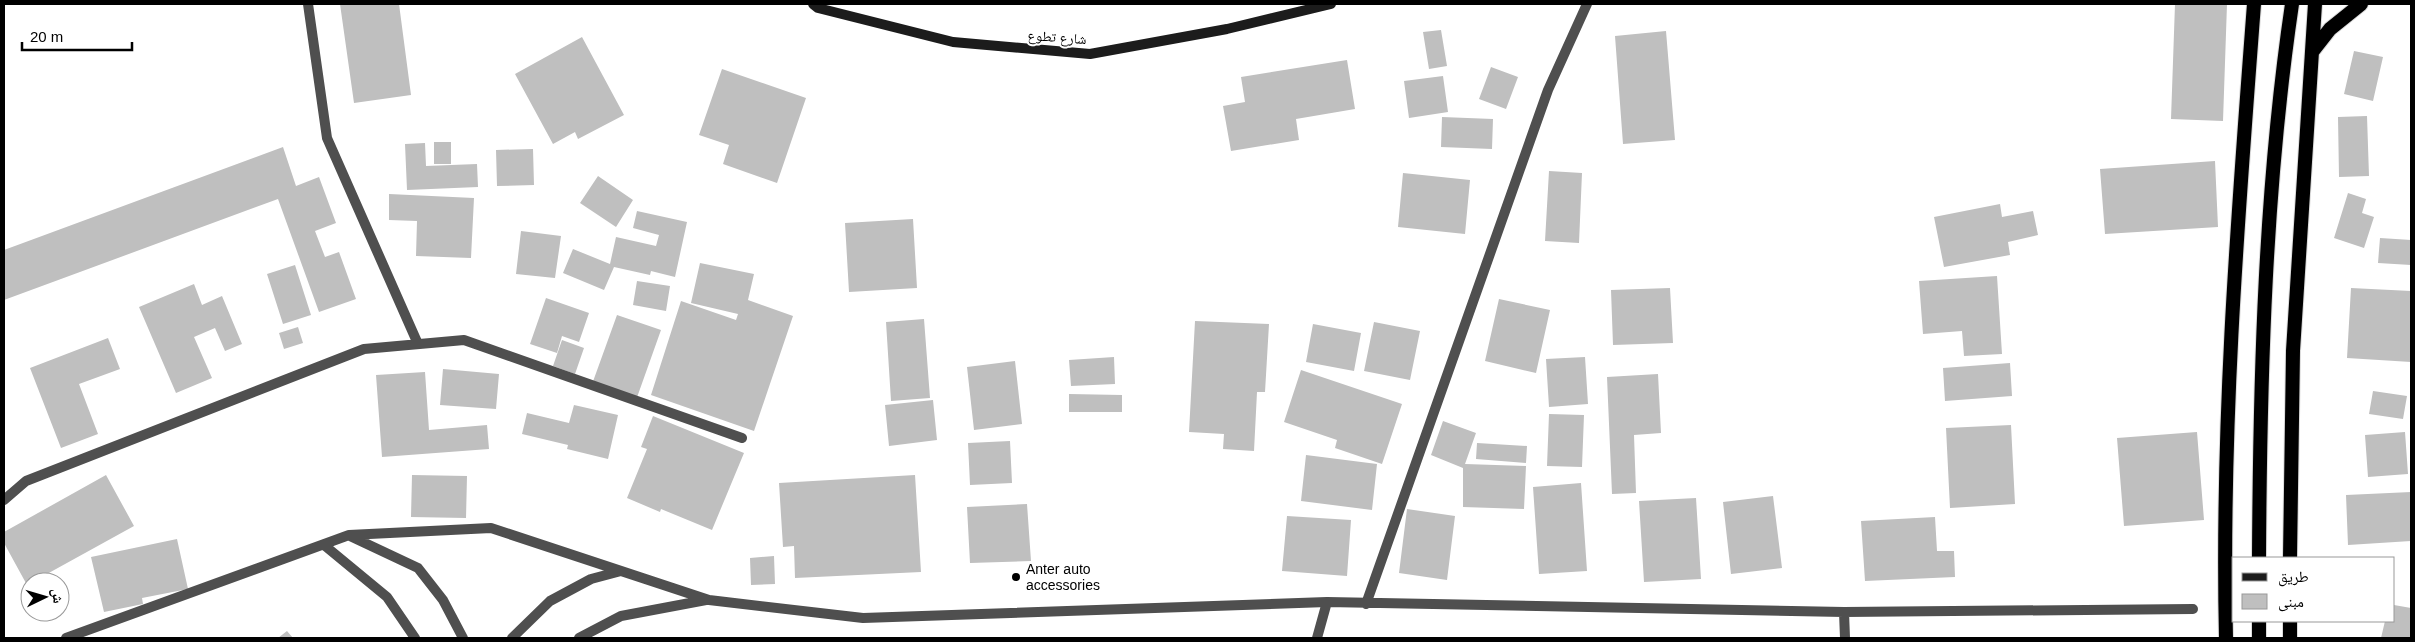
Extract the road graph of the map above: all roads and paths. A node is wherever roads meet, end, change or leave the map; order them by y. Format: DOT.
graph roads {
  1 [pos="308,4"];
  2 [pos="812,4"];
  3 [pos="1331,4"];
  4 [pos="1587,4"];
  5 [pos="2254,4"];
  6 [pos="2292,4"];
  7 [pos="2315,4"];
  8 [pos="2361,4"];
  9 [pos="2312,53"];
  10 [pos="418,344"];
  11 [pos="742,438"];
  12 [pos="4,500"];
  13 [pos="349,535"];
  14 [pos="324,545"];
  15 [pos="2259,557"];
  16 [pos="2290,557"];
  17 [pos="621,571"];
  18 [pos="709,600"];
  19 [pos="1327,602"];
  20 [pos="1366,604"];
  21 [pos="2193,609"];
  22 [pos="1844,612"];
  23 [pos="2259,622"];
  24 [pos="2290,622"];
  25 [pos="66,638"];
  26 [pos="415,638"];
  27 [pos="463,638"];
  28 [pos="512,638"];
  29 [pos="579,638"];
  30 [pos="1317,638"];
  31 [pos="1845,638"];
  32 [pos="2226,638"];
  33 [pos="2260,638"];
  34 [pos="2290,638"];
  1 -- 10 [label="street"];
  2 -- 3 [label="main road, شارع تطوع"];
  4 -- 20 [label="street"];
  5 -- 32 [label="highway"];
  6 -- 15 [label="highway"];
  7 -- 9 [label="highway"];
  8 -- 9 [label="highway"];
  9 -- 16 [label="highway"];
  10 -- 11 [label="street"];
  10 -- 12 [label="street"];
  13 -- 14 [label="street"];
  13 -- 17 [label="street"];
  13 -- 27 [label="street"];
  14 -- 25 [label="street"];
  14 -- 26 [label="street"];
  17 -- 18 [label="street"];
  17 -- 28 [label="street"];
  18 -- 19 [label="street"];
  18 -- 29 [label="street"];
  19 -- 20 [label="street"];
  19 -- 30 [label="street"];
  20 -- 22 [label="street"];
  21 -- 22 [label="street"];
  22 -- 31 [label="street"];
  23 -- 33 [label="highway"];
  24 -- 34 [label="highway"];
}
